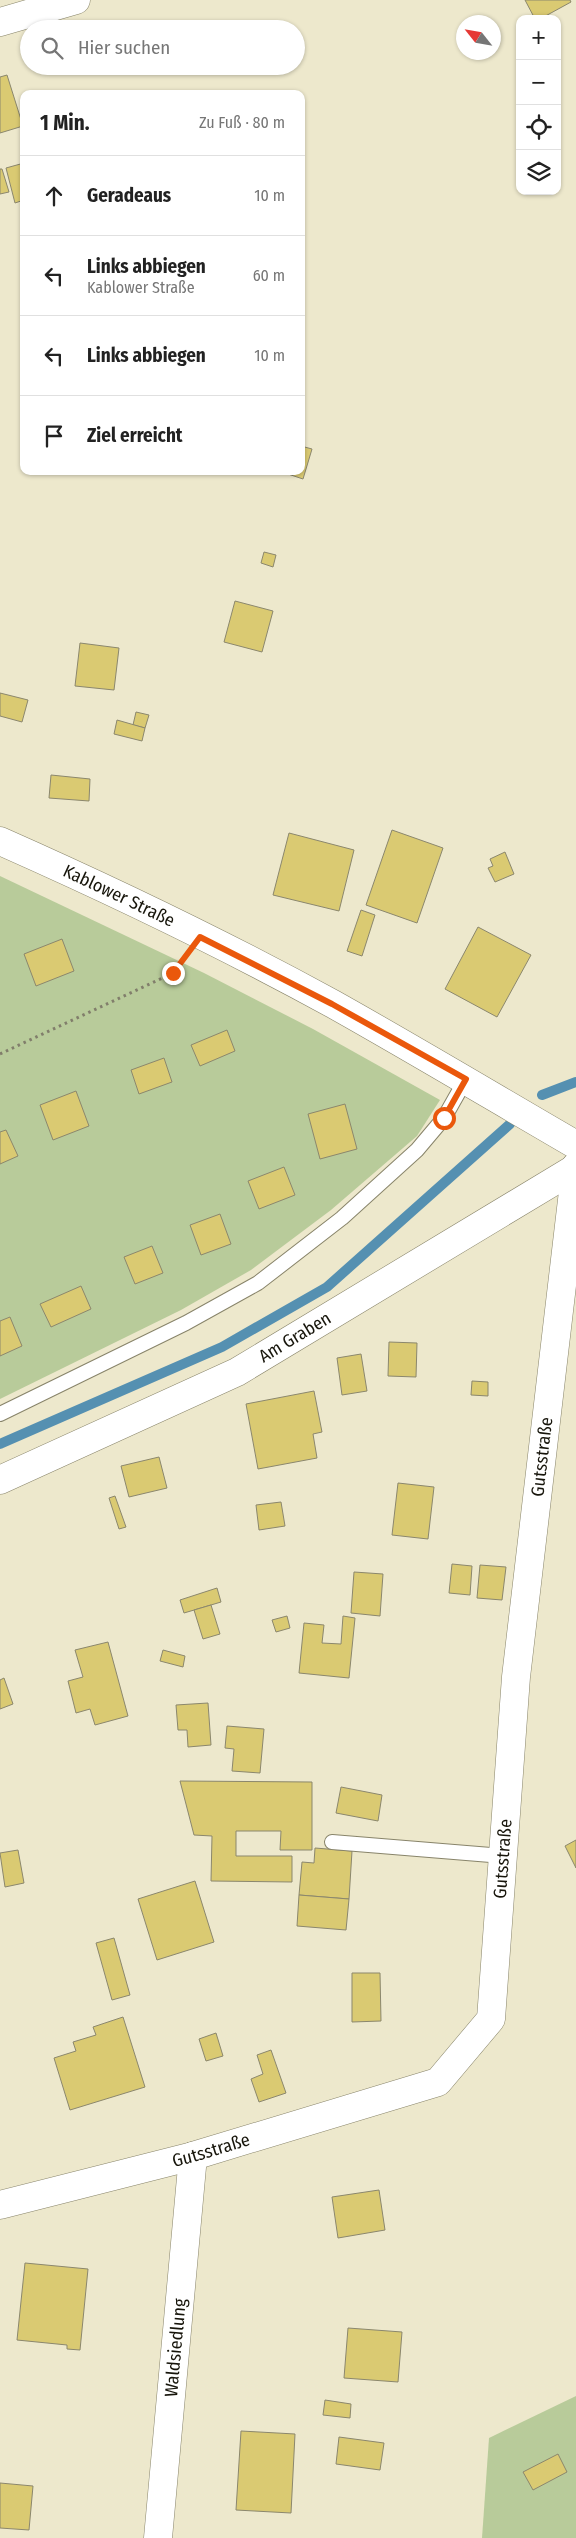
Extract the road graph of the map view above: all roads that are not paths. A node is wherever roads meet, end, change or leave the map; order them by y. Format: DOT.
graph roads {
  1 [pos="76,0"];
  2 [pos="0,22"];
  3 [pos="0,841"];
  4 [pos="466,1079"];
  5 [pos="575,1160"];
  6 [pos="0,1414"];
  7 [pos="0,1480"];
  8 [pos="332,1842"];
  9 [pos="503,1856"];
  10 [pos="193,2156"];
  11 [pos="0,2205"];
  12 [pos="158,2538"];
  1 -- 2 [label="street"];
  3 -- 4 [label="street, Kablower Straße"];
  4 -- 5 [label="street, Kablower Straße"];
  4 -- 6 [label="lane"];
  5 -- 7 [label="street, Am Graben"];
  5 -- 9 [label="street, Gutsstraße"];
  8 -- 9 [label="lane"];
  9 -- 10 [label="street, Gutsstraße"];
  10 -- 11 [label="street, Gutsstraße"];
  10 -- 12 [label="street, Waldsiedlung"];
}
